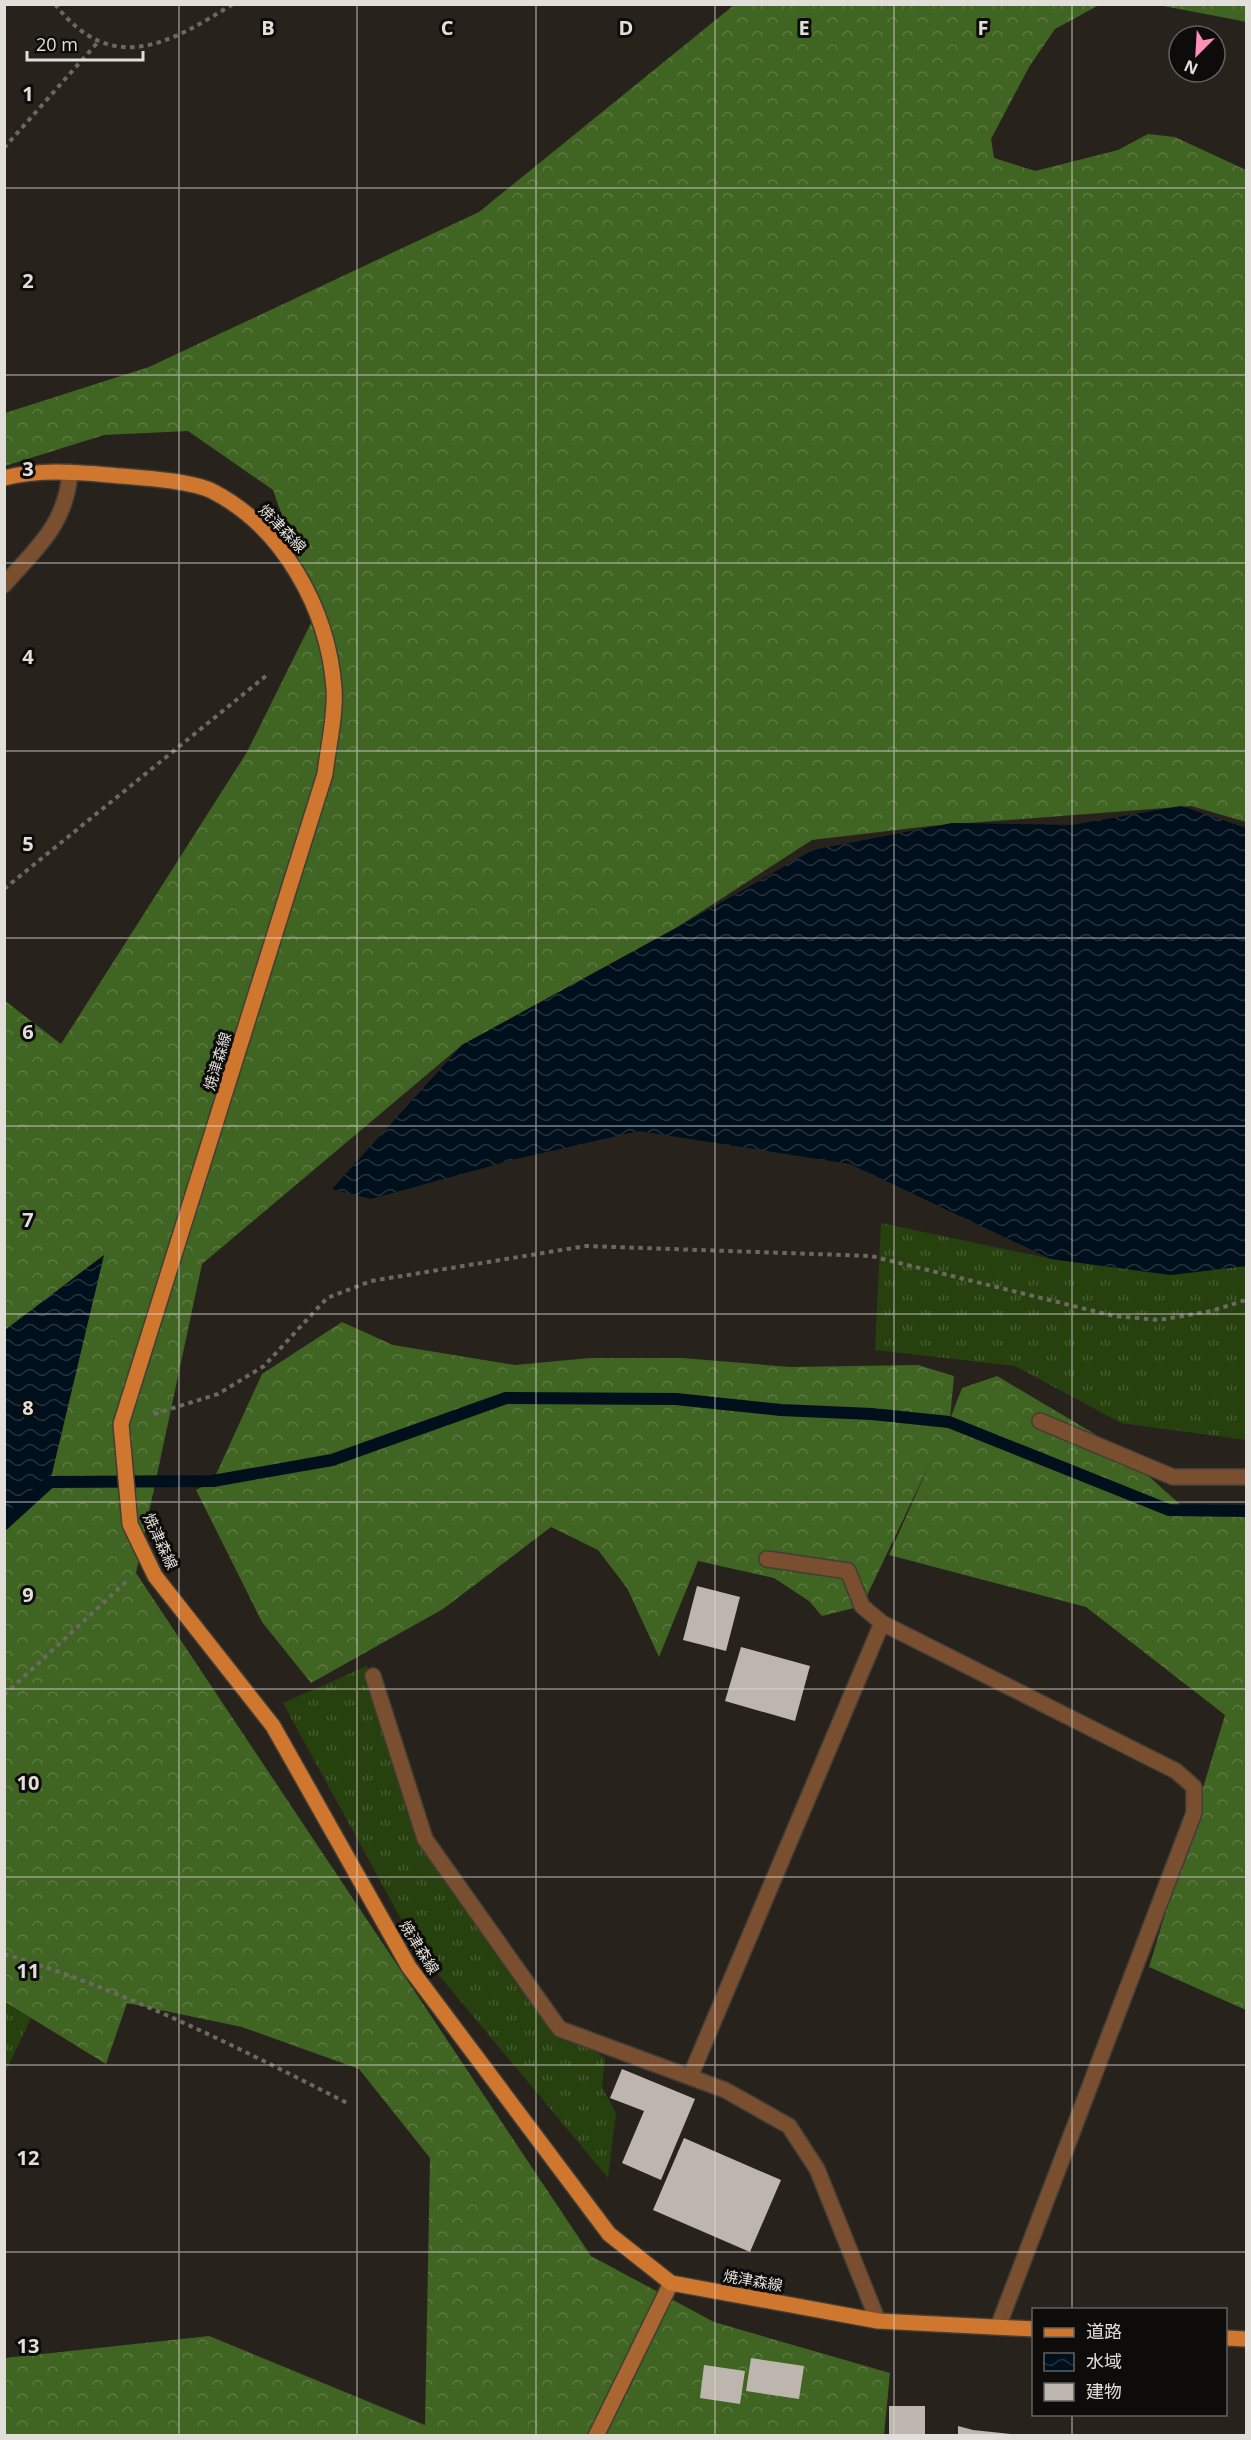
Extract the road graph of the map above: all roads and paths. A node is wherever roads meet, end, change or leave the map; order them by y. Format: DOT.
graph roads {
  1 [pos="55,4"];
  2 [pos="233,4"];
  3 [pos="98,42"];
  4 [pos="4,148"];
  5 [pos="70,472"];
  6 [pos="4,478"];
  7 [pos="4,585"];
  8 [pos="267,675"];
  9 [pos="4,889"];
  10 [pos="1246,1299"];
  11 [pos="1040,1422"];
  12 [pos="121,1424"];
  13 [pos="1246,1477"];
  14 [pos="767,1559"];
  15 [pos="136,1573"];
  16 [pos="882,1623"];
  17 [pos="374,1676"];
  18 [pos="4,1695"];
  19 [pos="4,1953"];
  20 [pos="690,2077"];
  21 [pos="349,2104"];
  22 [pos="671,2283"];
  23 [pos="878,2321"];
  24 [pos="998,2327"];
  25 [pos="1032,2329"];
  26 [pos="1227,2338"];
  27 [pos="1246,2339"];
  28 [pos="596,2436"];
  1 -- 3 [label="path"];
  2 -- 3 [label="path"];
  3 -- 4 [label="path"];
  5 -- 6 [label="main road, 焼津森線"];
  5 -- 7 [label="street"];
  5 -- 12 [label="main road, 焼津森線"];
  8 -- 9 [label="path"];
  10 -- 12 [label="path"];
  11 -- 13 [label="street"];
  12 -- 22 [label="main road, 焼津森線"];
  14 -- 16 [label="street"];
  15 -- 18 [label="path"];
  16 -- 20 [label="street"];
  16 -- 24 [label="street"];
  17 -- 20 [label="street"];
  19 -- 21 [label="path"];
  20 -- 23 [label="street"];
  22 -- 23 [label="main road, 焼津森線"];
  22 -- 28 [label="street"];
  23 -- 24 [label="main road, 焼津森線"];
  24 -- 25 [label="main road, 焼津森線"];
  26 -- 27 [label="main road"];
}
